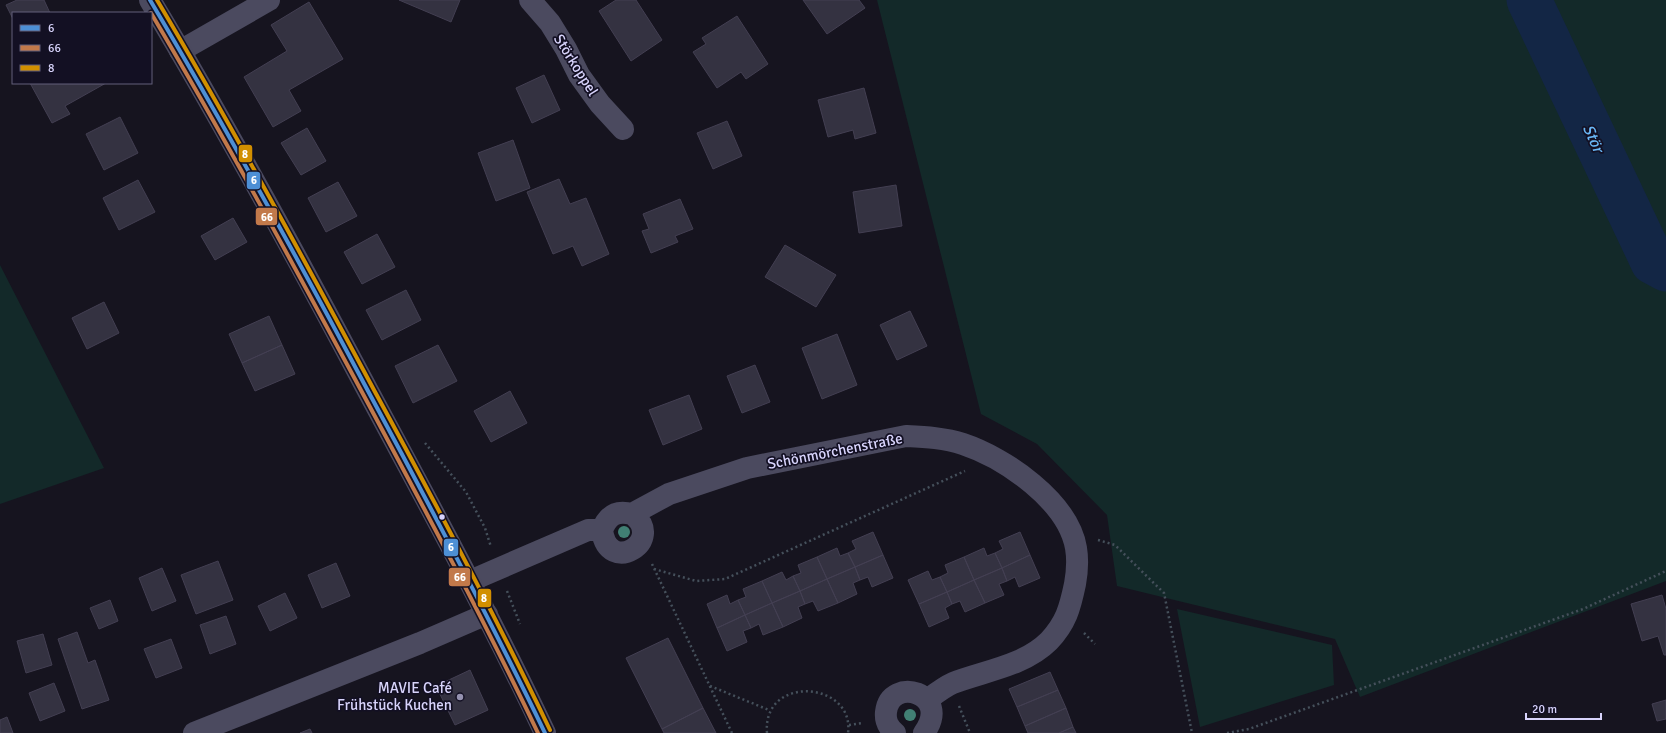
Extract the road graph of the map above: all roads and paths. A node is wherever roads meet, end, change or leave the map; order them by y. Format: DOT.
graph roads {
  1 [pos="150,0"];
  2 [pos="269,0"];
  3 [pos="530,0"];
  4 [pos="180,51"];
  5 [pos="623,129"];
  6 [pos="995,457"];
  7 [pos="632,514"];
  8 [pos="602,530"];
  9 [pos="1070,530"];
  10 [pos="641,542"];
  11 [pos="654,569"];
  12 [pos="1666,571"];
  13 [pos="470,580"];
  14 [pos="486,614"];
  15 [pos="951,684"];
  16 [pos="710,686"];
  17 [pos="927,700"];
  18 [pos="769,710"];
  19 [pos="194,733"];
  20 [pos="545,733"];
  21 [pos="732,733"];
  22 [pos="767,733"];
  23 [pos="848,733"];
  24 [pos="895,733"];
  25 [pos="924,733"];
  26 [pos="970,733"];
  27 [pos="1192,733"];
  28 [pos="1227,733"];
  1 -- 4 [label="street"];
  2 -- 4 [label="street"];
  3 -- 5 [label="street, Störkoppel"];
  4 -- 13 [label="street"];
  6 -- 7 [label="street, Schönmörchenstraße"];
  6 -- 9 [label="street, Schönmörchenstraße"];
  6 -- 11 [label="path"];
  7 -- 8 [label="street, Schönmörchenstraße"];
  7 -- 10 [label="street"];
  8 -- 10 [label="street"];
  8 -- 13 [label="street"];
  9 -- 15 [label="street, Schönmörchenstraße"];
  9 -- 27 [label="path"];
  10 -- 11 [label="path"];
  11 -- 16 [label="path"];
  12 -- 28 [label="path"];
  13 -- 14 [label="street"];
  14 -- 19 [label="street"];
  14 -- 20 [label="street"];
  15 -- 17 [label="street, Schönmörchenstraße"];
  15 -- 26 [label="path"];
  16 -- 18 [label="path"];
  16 -- 21 [label="path"];
  17 -- 24 [label="street"];
  17 -- 25 [label="street"];
  18 -- 22 [label="path"];
  18 -- 23 [label="path"];
}
